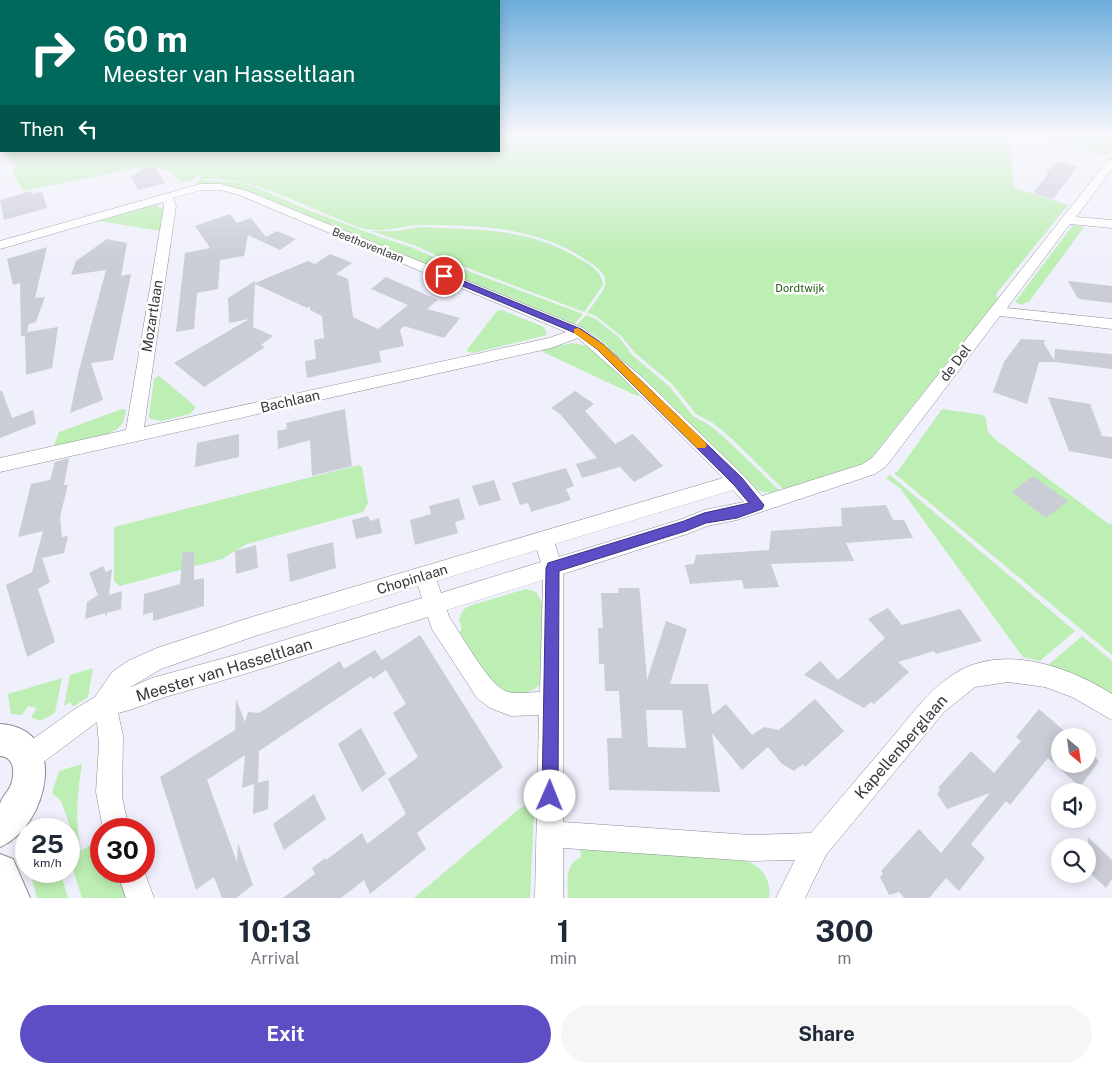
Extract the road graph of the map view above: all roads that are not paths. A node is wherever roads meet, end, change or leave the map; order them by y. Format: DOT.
graph roads {
  1 [pos="1101,176"];
  2 [pos="168,197"];
  3 [pos="1067,220"];
  4 [pos="1112,224"];
  5 [pos="0,245"];
  6 [pos="995,311"];
  7 [pos="1112,324"];
  8 [pos="578,331"];
  9 [pos="134,435"];
  10 [pos="0,465"];
  11 [pos="738,482"];
  12 [pos="758,505"];
  13 [pos="544,540"];
  14 [pos="553,568"];
  15 [pos="425,575"];
  16 [pos="433,605"];
  17 [pos="552,702"];
  18 [pos="103,705"];
  19 [pos="1112,708"];
  20 [pos="0,740"];
  21 [pos="28,758"];
  22 [pos="114,818"];
  23 [pos="0,829"];
  24 [pos="549,834"];
  25 [pos="817,846"];
  26 [pos="0,872"];
  27 [pos="134,883"];
  28 [pos="11,898"];
  29 [pos="140,898"];
  30 [pos="549,898"];
  31 [pos="790,898"];
  1 -- 3 [label="street, de Del"];
  2 -- 5 [label="street, Beethovenlaan"];
  2 -- 8 [label="street, Beethovenlaan"];
  2 -- 9 [label="street, Mozartlaan"];
  3 -- 4 [label="street"];
  3 -- 6 [label="street, de Del"];
  6 -- 7 [label="street"];
  6 -- 12 [label="street, de Del"];
  8 -- 9 [label="street, Bachlaan"];
  8 -- 11 [label="street, Beethovenlaan"];
  9 -- 10 [label="street, Bachlaan"];
  11 -- 12 [label="street, Beethovenlaan"];
  11 -- 13 [label="street, Chopinlaan"];
  12 -- 14 [label="street, Meester van Hasseltlaan"];
  13 -- 14 [label="street"];
  13 -- 15 [label="street, Chopinlaan"];
  14 -- 16 [label="street, Meester van Hasseltlaan"];
  14 -- 17 [label="street"];
  15 -- 16 [label="street"];
  15 -- 18 [label="street, Chopinlaan"];
  16 -- 17 [label="street"];
  16 -- 18 [label="street, Meester van Hasseltlaan"];
  17 -- 24 [label="street"];
  18 -- 21 [label="street, Meester van Hasseltlaan"];
  18 -- 22 [label="street"];
  19 -- 25 [label="street, Kapellenberglaan"];
  20 -- 21 [label="main road"];
  21 -- 23 [label="main road"];
  24 -- 25 [label="street"];
  24 -- 30 [label="street"];
  25 -- 31 [label="street, Kapellenberglaan"];
  26 -- 28 [label="main road"];
  27 -- 29 [label="street"];
}
